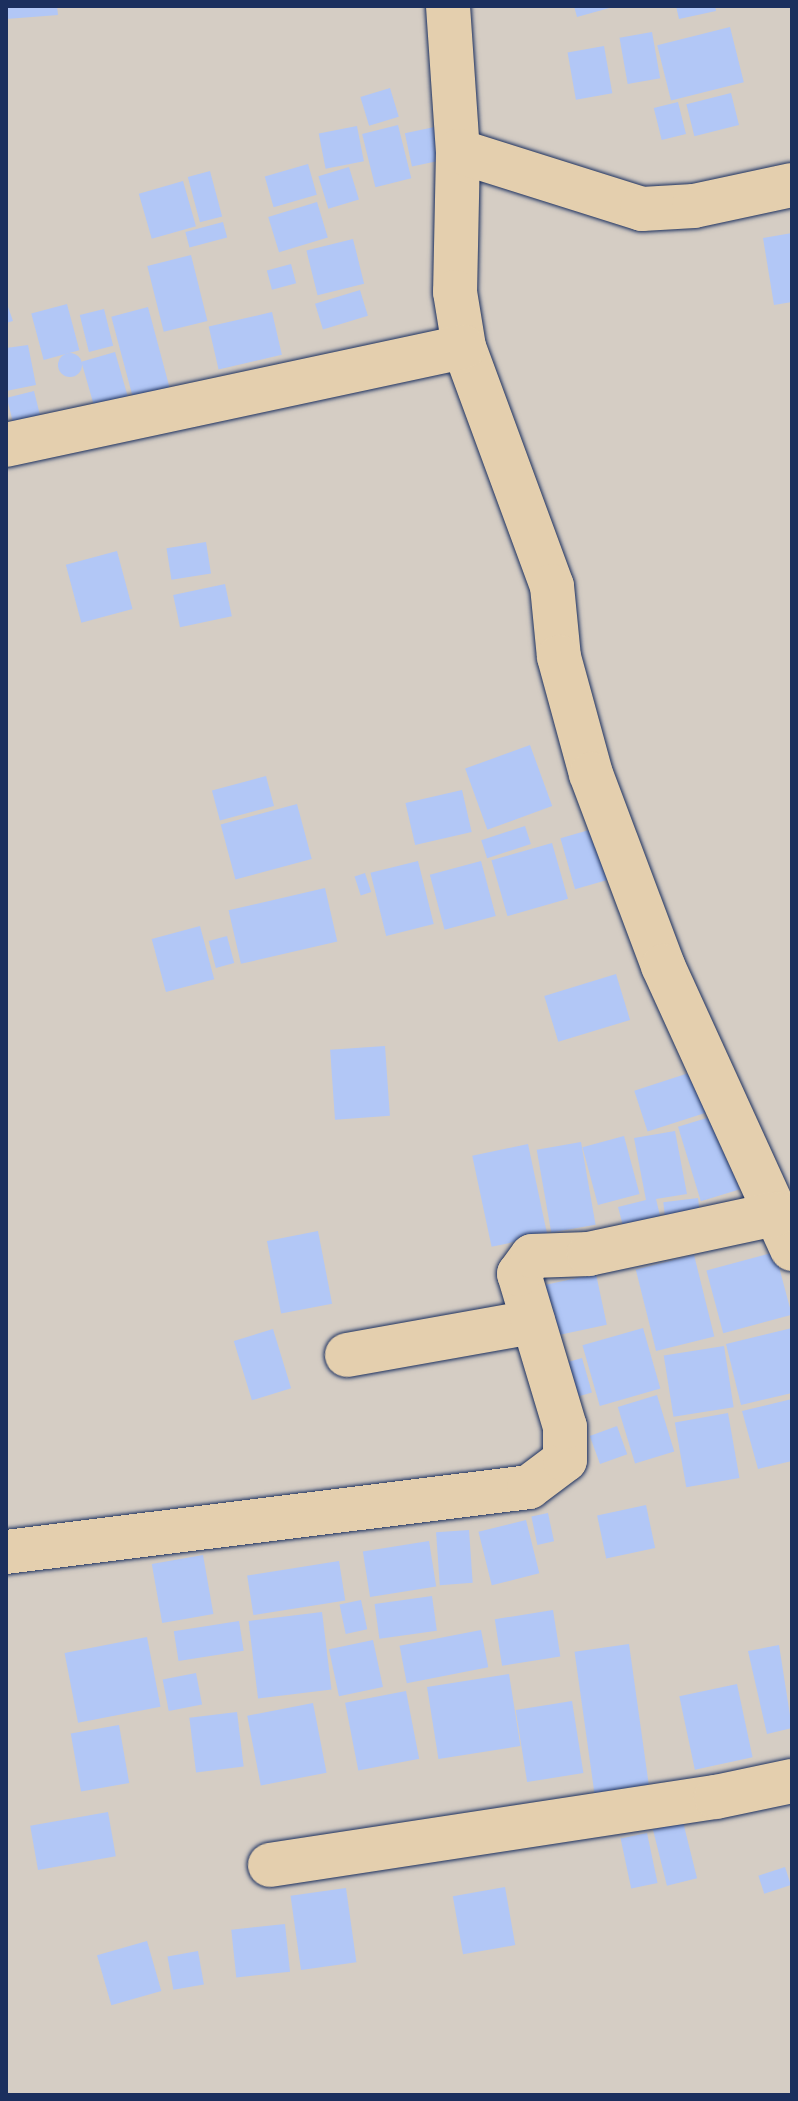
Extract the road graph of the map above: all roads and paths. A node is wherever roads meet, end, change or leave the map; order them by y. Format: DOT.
graph roads {
  1 [pos="448,6"];
  2 [pos="458,151"];
  3 [pos="792,185"];
  4 [pos="464,347"];
  5 [pos="6,445"];
  6 [pos="784,1232"];
  7 [pos="533,1322"];
  8 [pos="347,1355"];
  9 [pos="6,1552"];
  10 [pos="792,1781"];
  11 [pos="270,1865"];
  1 -- 2 [label="street"];
  2 -- 3 [label="street"];
  2 -- 4 [label="street"];
  4 -- 5 [label="street"];
  4 -- 6 [label="street"];
  6 -- 7 [label="street"];
  7 -- 8 [label="street"];
  7 -- 9 [label="street"];
  10 -- 11 [label="street"];
}
